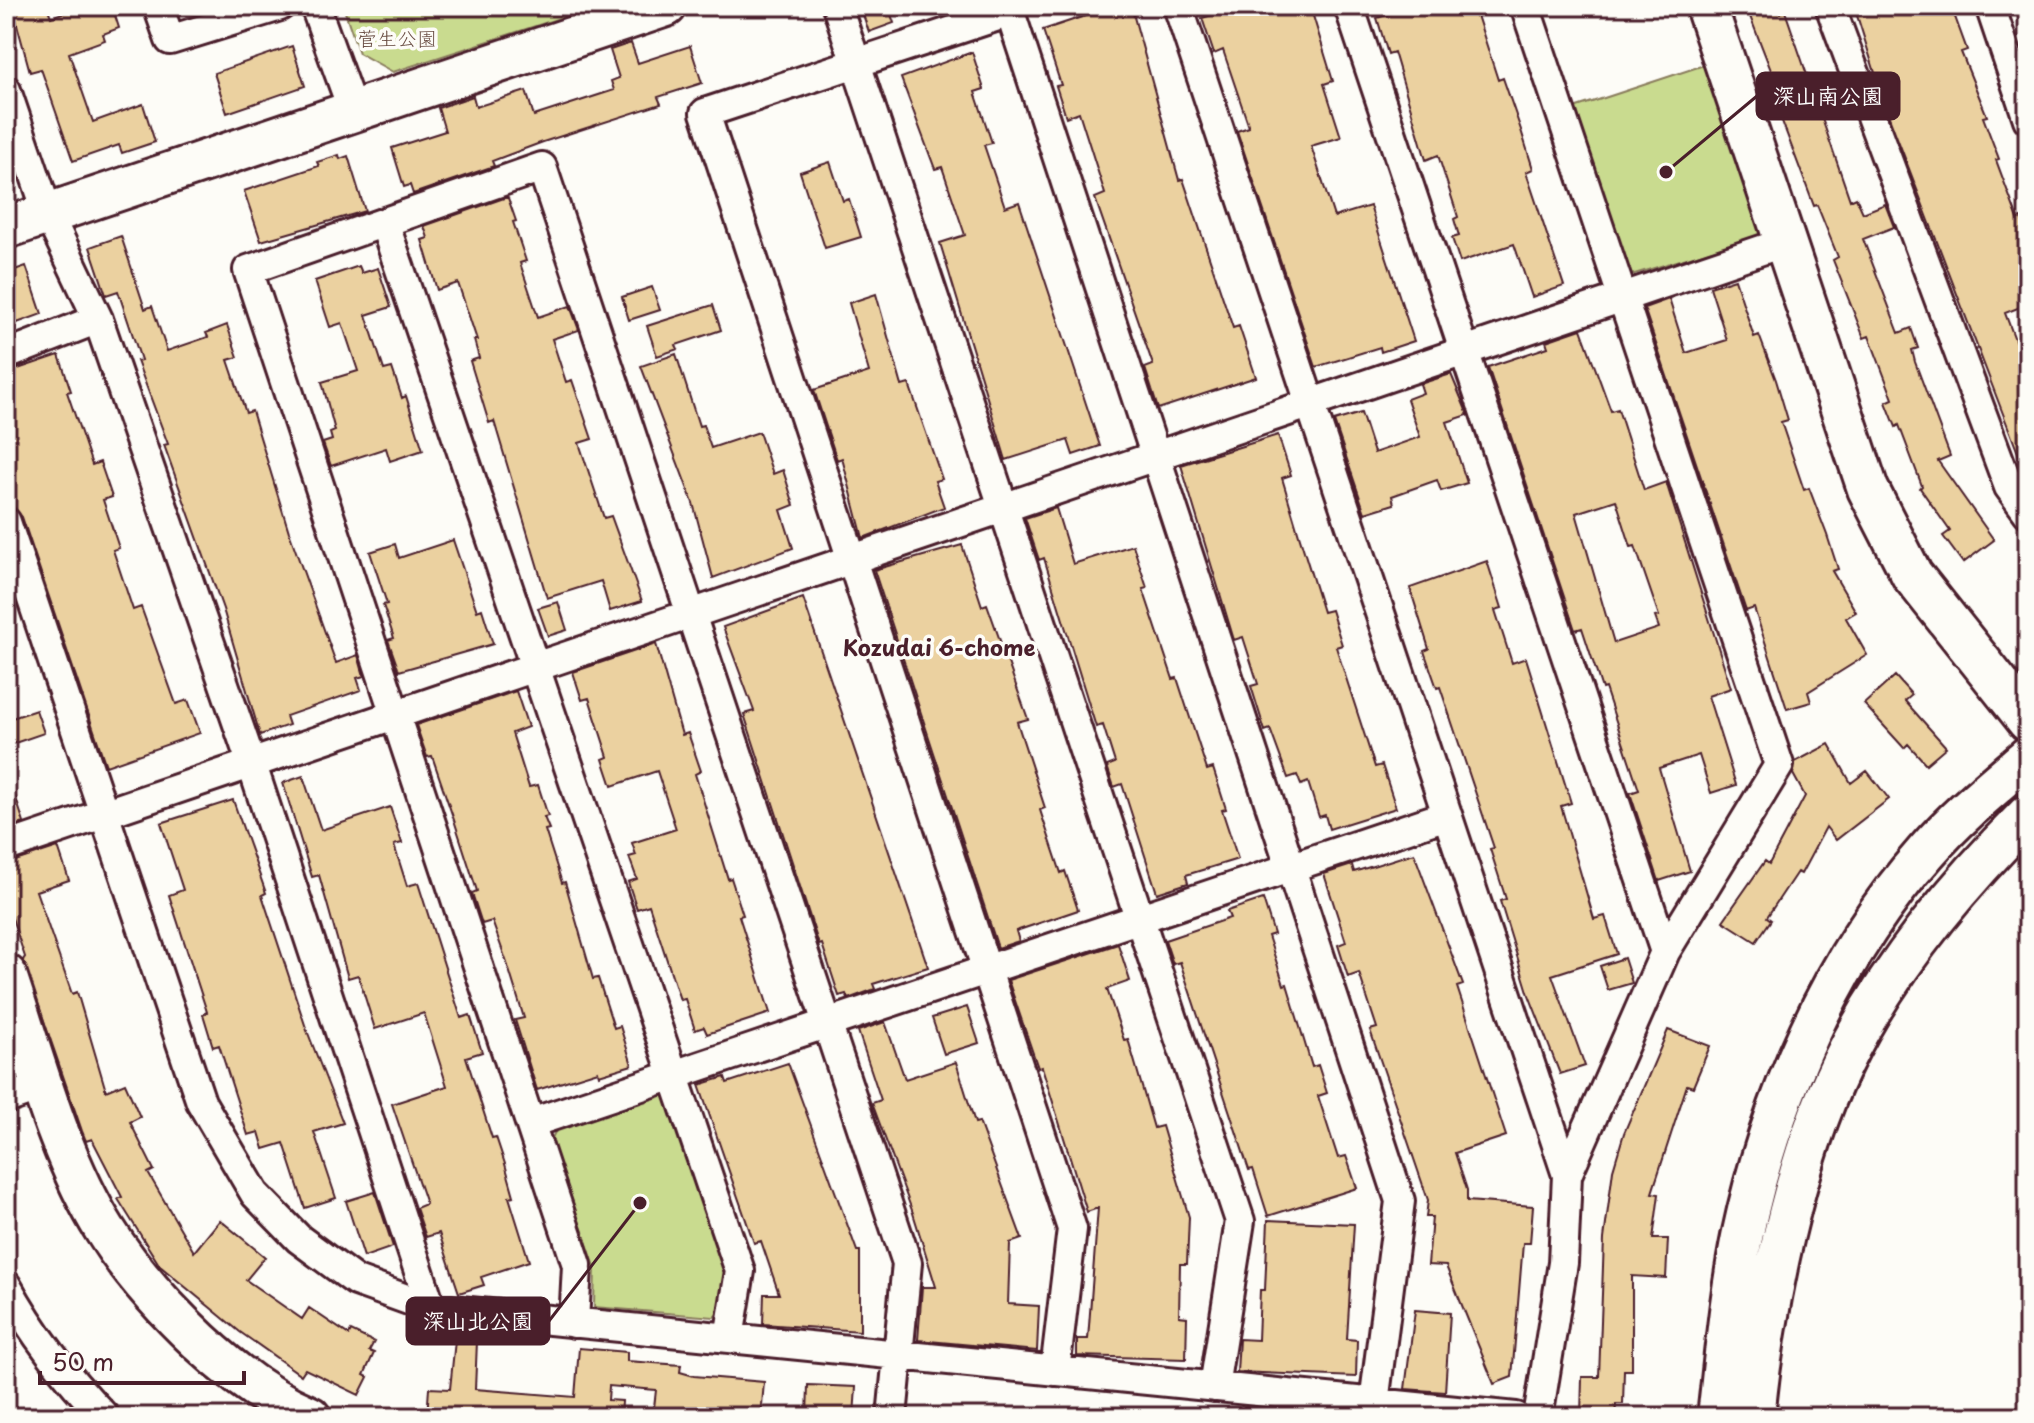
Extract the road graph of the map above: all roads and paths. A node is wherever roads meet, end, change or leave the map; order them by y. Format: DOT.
graph roads {
  1 [pos="158,6"];
  2 [pos="280,6"];
  3 [pos="315,6"];
  4 [pos="666,6"];
  5 [pos="837,6"];
  6 [pos="1178,6"];
  7 [pos="1349,6"];
  8 [pos="1525,6"];
  9 [pos="1706,6"];
  10 [pos="1830,6"];
  11 [pos="1990,6"];
  12 [pos="856,63"];
  13 [pos="7,97"];
  14 [pos="353,111"];
  15 [pos="2028,119"];
  16 [pos="48,214"];
  17 [pos="385,225"];
  18 [pos="6,228"];
  19 [pos="1785,242"];
  20 [pos="1622,297"];
  21 [pos="98,319"];
  22 [pos="1465,351"];
  23 [pos="6,355"];
  24 [pos="1310,403"];
  25 [pos="1156,456"];
  26 [pos="1003,507"];
  27 [pos="2028,513"];
  28 [pos="6,522"];
  29 [pos="852,559"];
  30 [pos="691,613"];
  31 [pos="535,666"];
  32 [pos="395,714"];
  33 [pos="2028,721"];
  34 [pos="2028,757"];
  35 [pos="251,762"];
  36 [pos="105,813"];
  37 [pos="1447,815"];
  38 [pos="2028,815"];
  39 [pos="6,847"];
  40 [pos="1291,867"];
  41 [pos="1140,919"];
  42 [pos="1665,952"];
  43 [pos="987,970"];
  44 [pos="6,975"];
  45 [pos="828,1024"];
  46 [pos="674,1075"];
  47 [pos="43,1086"];
  48 [pos="6,1099"];
  49 [pos="531,1123"];
  50 [pos="1567,1175"];
  51 [pos="6,1285"];
  52 [pos="431,1308"];
  53 [pos="574,1323"];
  54 [pos="729,1338"];
  55 [pos="898,1355"];
  56 [pos="1055,1371"];
  57 [pos="1214,1387"];
  58 [pos="1374,1403"];
  59 [pos="105,1417"];
  60 [pos="310,1417"];
  61 [pos="892,1417"];
  62 [pos="1516,1417"];
  63 [pos="1538,1417"];
  64 [pos="1718,1417"];
  65 [pos="1754,1417"];
  1 -- 2 [label="street"];
  3 -- 14 [label="street"];
  4 -- 14 [label="street"];
  5 -- 12 [label="street"];
  6 -- 24 [label="street"];
  7 -- 22 [label="street"];
  8 -- 20 [label="street"];
  9 -- 19 [label="street"];
  10 -- 27 [label="street"];
  11 -- 15 [label="street"];
  12 -- 25 [label="street"];
  12 -- 26 [label="street"];
  12 -- 29 [label="street"];
  13 -- 16 [label="street"];
  14 -- 16 [label="street"];
  16 -- 18 [label="street"];
  16 -- 21 [label="street"];
  17 -- 30 [label="street"];
  17 -- 31 [label="street"];
  17 -- 32 [label="street"];
  19 -- 20 [label="street"];
  19 -- 33 [label="street"];
  20 -- 22 [label="street"];
  20 -- 42 [label="street"];
  21 -- 23 [label="street"];
  21 -- 35 [label="street"];
  22 -- 24 [label="street"];
  22 -- 42 [label="street"];
  24 -- 25 [label="street"];
  24 -- 37 [label="street"];
  25 -- 26 [label="street"];
  25 -- 40 [label="street"];
  26 -- 29 [label="street"];
  26 -- 41 [label="street"];
  28 -- 36 [label="street"];
  29 -- 30 [label="street"];
  29 -- 43 [label="street"];
  30 -- 31 [label="street"];
  30 -- 45 [label="street"];
  31 -- 32 [label="street"];
  31 -- 46 [label="street"];
  32 -- 35 [label="street"];
  32 -- 49 [label="street"];
  34 -- 64 [label="street"];
  35 -- 36 [label="street"];
  35 -- 52 [label="street"];
  36 -- 39 [label="street"];
  36 -- 52 [label="street"];
  37 -- 40 [label="street"];
  37 -- 50 [label="street"];
  38 -- 65 [label="street"];
  40 -- 41 [label="street"];
  40 -- 58 [label="street"];
  41 -- 43 [label="street"];
  41 -- 57 [label="street"];
  42 -- 50 [label="street"];
  43 -- 45 [label="street"];
  43 -- 56 [label="street"];
  44 -- 47 [label="street"];
  45 -- 46 [label="street"];
  45 -- 55 [label="street"];
  46 -- 49 [label="street"];
  46 -- 54 [label="street"];
  47 -- 48 [label="street"];
  47 -- 60 [label="street"];
  49 -- 53 [label="street"];
  50 -- 63 [label="street"];
  51 -- 59 [label="street"];
  52 -- 53 [label="street"];
  53 -- 54 [label="street"];
  54 -- 55 [label="street"];
  55 -- 56 [label="street"];
  55 -- 61 [label="street"];
  56 -- 57 [label="street"];
  57 -- 58 [label="street"];
  58 -- 62 [label="street"];
}
